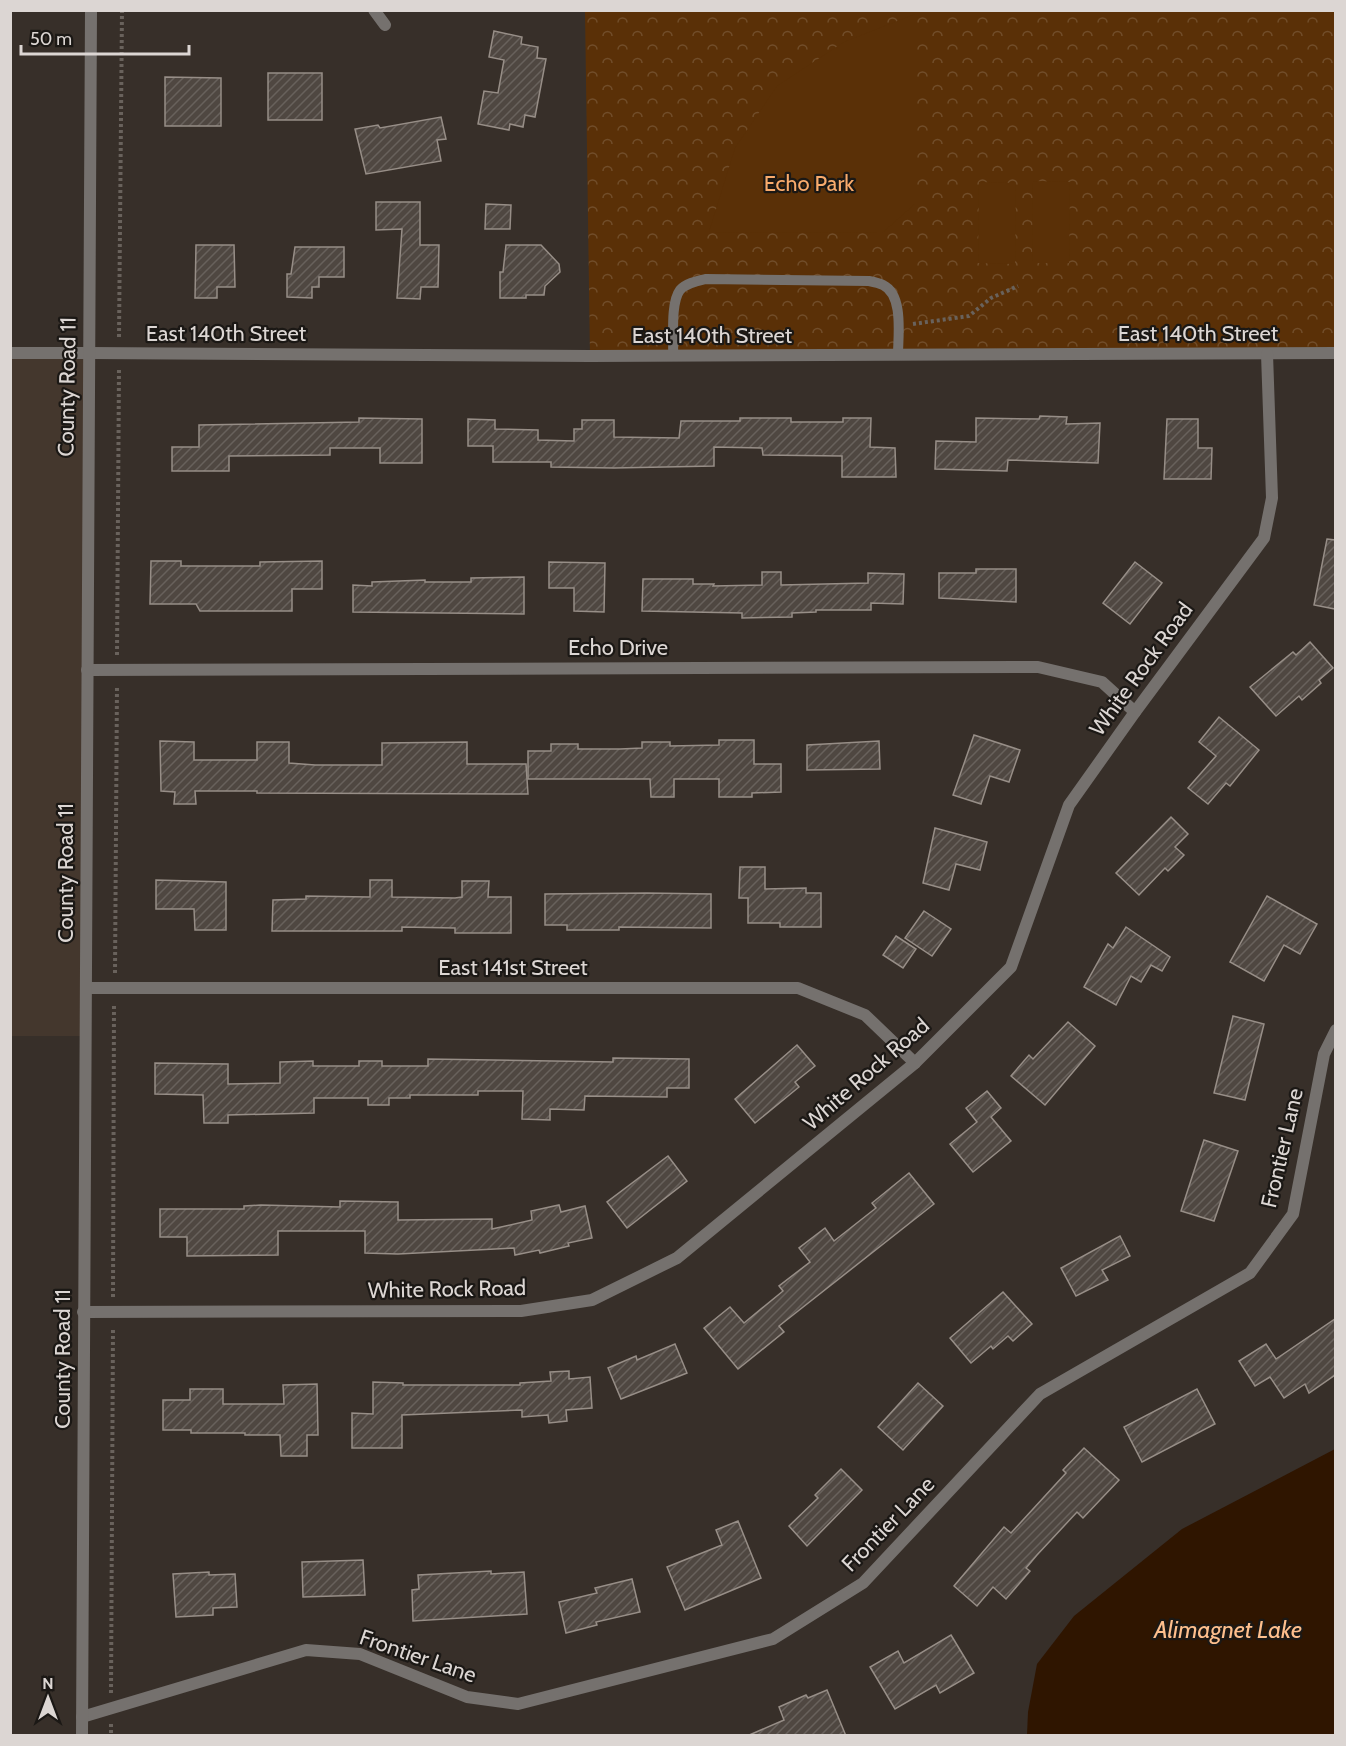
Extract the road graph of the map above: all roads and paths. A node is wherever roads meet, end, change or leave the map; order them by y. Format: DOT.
graph roads {
  1 [pos="91,10"];
  2 [pos="122,10"];
  3 [pos="374,10"];
  4 [pos="385,25"];
  5 [pos="1018,286"];
  6 [pos="906,324"];
  7 [pos="10,353"];
  8 [pos="89,353"];
  9 [pos="119,353"];
  10 [pos="1335,353"];
  11 [pos="1267,354"];
  12 [pos="898,355"];
  13 [pos="673,356"];
  14 [pos="87,670"];
  15 [pos="117,670"];
  16 [pos="1135,712"];
  17 [pos="86,988"];
  18 [pos="114,988"];
  19 [pos="1335,1030"];
  20 [pos="915,1063"];
  21 [pos="83,1312"];
  22 [pos="113,1312"];
  23 [pos="111,1708"];
  24 [pos="82,1717"];
  25 [pos="82,1736"];
  26 [pos="111,1736"];
  1 -- 8 [label="street, County Road 11"];
  2 -- 9 [label="path"];
  3 -- 4 [label="street"];
  5 -- 6 [label="path"];
  7 -- 8 [label="street, East 140th Street"];
  8 -- 9 [label="street, East 140th Street"];
  8 -- 14 [label="street, County Road 11"];
  9 -- 13 [label="street, East 140th Street"];
  9 -- 15 [label="path"];
  10 -- 11 [label="street, East 140th Street"];
  11 -- 12 [label="street, East 140th Street"];
  11 -- 16 [label="street, White Rock Road"];
  12 -- 13 [label="street, East 140th Street"];
  12 -- 13 [label="lane"];
  14 -- 15 [label="street, Echo Drive"];
  14 -- 17 [label="street, County Road 11"];
  15 -- 16 [label="street, Echo Drive"];
  15 -- 18 [label="path"];
  16 -- 20 [label="street, White Rock Road"];
  17 -- 18 [label="street, East 141st Street"];
  17 -- 21 [label="street, County Road 11"];
  18 -- 20 [label="street, East 141st Street"];
  18 -- 22 [label="path"];
  19 -- 23 [label="street, Frontier Lane"];
  20 -- 22 [label="street, White Rock Road"];
  21 -- 22 [label="street, White Rock Road"];
  21 -- 24 [label="street, County Road 11"];
  22 -- 23 [label="path"];
  23 -- 24 [label="street, Frontier Lane"];
  23 -- 26 [label="path"];
  24 -- 25 [label="street, County Road 11"];
}
